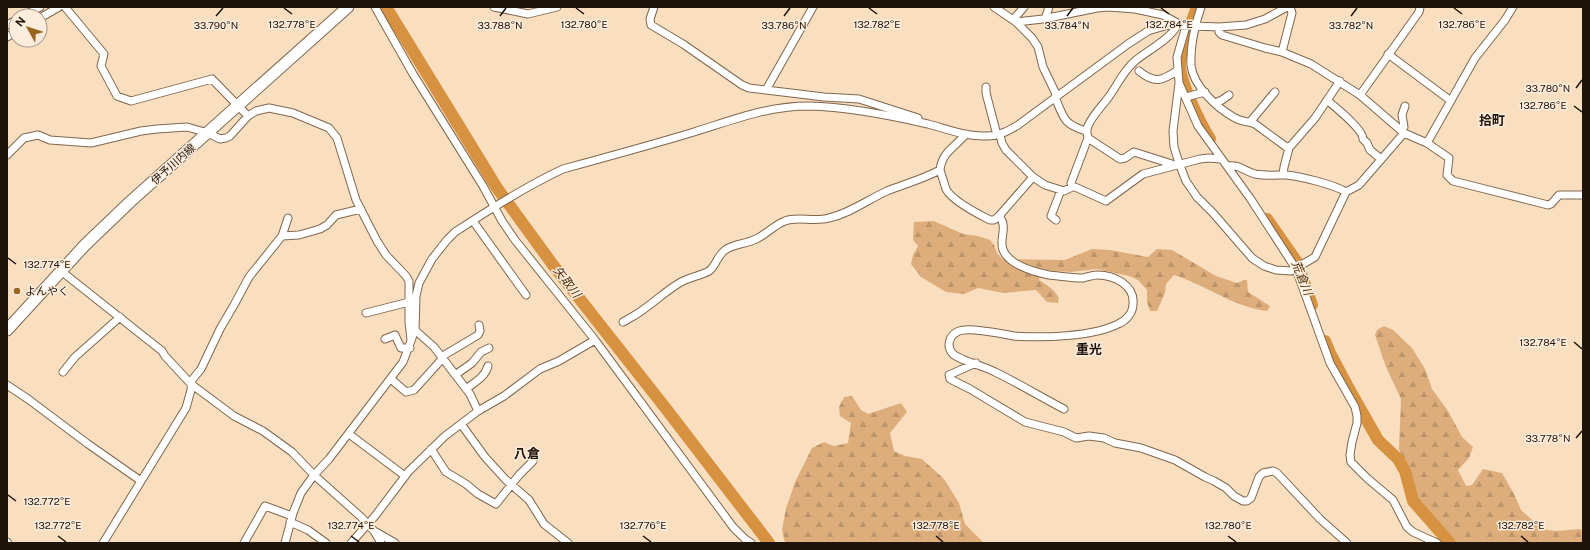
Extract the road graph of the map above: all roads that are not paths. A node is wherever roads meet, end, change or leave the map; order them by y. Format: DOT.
graph roads {
  1 [pos="59,7"];
  2 [pos="65,7"];
  3 [pos="348,7"];
  4 [pos="375,7"];
  5 [pos="494,7"];
  6 [pos="557,7"];
  7 [pos="654,7"];
  8 [pos="813,7"];
  9 [pos="994,7"];
  10 [pos="1024,7"];
  11 [pos="1049,7"];
  12 [pos="1159,7"];
  13 [pos="1201,7"];
  14 [pos="1287,7"];
  15 [pos="1290,7"];
  16 [pos="1420,7"];
  17 [pos="1513,7"];
  18 [pos="1134,8"];
  19 [pos="48,13"];
  20 [pos="1163,15"];
  21 [pos="1045,18"];
  22 [pos="1014,21"];
  23 [pos="1187,25"];
  24 [pos="1219,27"];
  25 [pos="1282,52"];
  26 [pos="1388,54"];
  27 [pos="1178,70"];
  28 [pos="1139,71"];
  29 [pos="1340,81"];
  30 [pos="1179,83"];
  31 [pos="986,86"];
  32 [pos="766,90"];
  33 [pos="1205,92"];
  34 [pos="1274,92"];
  35 [pos="1228,95"];
  36 [pos="1360,95"];
  37 [pos="1056,97"];
  38 [pos="1186,97"];
  39 [pos="1327,100"];
  40 [pos="1451,101"];
  41 [pos="1215,103"];
  42 [pos="239,106"];
  43 [pos="1405,106"];
  44 [pos="248,116"];
  45 [pos="1250,122"];
  46 [pos="931,125"];
  47 [pos="1403,131"];
  48 [pos="208,133"];
  49 [pos="966,134"];
  50 [pos="1087,134"];
  51 [pos="999,135"];
  52 [pos="1427,142"];
  53 [pos="1289,148"];
  54 [pos="7,155"];
  55 [pos="1221,159"];
  56 [pos="1381,159"];
  57 [pos="1177,164"];
  58 [pos="1227,166"];
  59 [pos="940,170"];
  60 [pos="1283,175"];
  61 [pos="1033,177"];
  62 [pos="1072,186"];
  63 [pos="1062,190"];
  64 [pos="1346,192"];
  65 [pos="1583,195"];
  66 [pos="496,207"];
  67 [pos="361,209"];
  68 [pos="999,216"];
  69 [pos="288,218"];
  70 [pos="1056,220"];
  71 [pos="473,221"];
  72 [pos="282,236"];
  73 [pos="1296,269"];
  74 [pos="61,271"];
  75 [pos="526,295"];
  76 [pos="409,302"];
  77 [pos="366,313"];
  78 [pos="120,318"];
  79 [pos="623,322"];
  80 [pos="479,325"];
  81 [pos="7,330"];
  82 [pos="415,330"];
  83 [pos="385,339"];
  84 [pos="595,340"];
  85 [pos="411,345"];
  86 [pos="489,348"];
  87 [pos="441,358"];
  88 [pos="976,364"];
  89 [pos="488,366"];
  90 [pos="63,372"];
  91 [pos="455,374"];
  92 [pos="391,378"];
  93 [pos="192,384"];
  94 [pos="7,385"];
  95 [pos="466,389"];
  96 [pos="1064,409"];
  97 [pos="478,410"];
  98 [pos="461,424"];
  99 [pos="349,434"];
  100 [pos="431,449"];
  101 [pos="533,461"];
  102 [pos="314,475"];
  103 [pos="405,476"];
  104 [pos="141,481"];
  105 [pos="512,484"];
  106 [pos="291,519"];
  107 [pos="368,524"];
  108 [pos="374,531"];
  109 [pos="748,542"];
  110 [pos="103,543"];
  111 [pos="244,543"];
  112 [pos="285,543"];
  113 [pos="326,543"];
  114 [pos="350,543"];
  115 [pos="381,543"];
  116 [pos="395,543"];
  117 [pos="568,543"];
  118 [pos="1347,543"];
  119 [pos="1437,543"];
  1 -- 19 [label="street"];
  2 -- 42 [label="street"];
  3 -- 42 [label="main road, 伊予川内線"];
  4 -- 66 [label="street"];
  5 -- 6 [label="street"];
  7 -- 32 [label="street"];
  8 -- 32 [label="street"];
  9 -- 22 [label="street"];
  10 -- 22 [label="street"];
  11 -- 21 [label="street"];
  12 -- 20 [label="street"];
  13 -- 23 [label="street"];
  14 -- 24 [label="street"];
  15 -- 25 [label="street"];
  16 -- 26 [label="street"];
  17 -- 40 [label="street"];
  18 -- 20 [label="street"];
  18 -- 21 [label="street"];
  20 -- 23 [label="street"];
  21 -- 22 [label="street"];
  22 -- 37 [label="street"];
  23 -- 24 [label="street"];
  23 -- 27 [label="street"];
  23 -- 33 [label="street"];
  23 -- 37 [label="street"];
  23 -- 50 [label="street"];
  24 -- 25 [label="street"];
  25 -- 29 [label="street"];
  26 -- 36 [label="street"];
  26 -- 40 [label="street"];
  27 -- 28 [label="street"];
  27 -- 30 [label="street"];
  29 -- 36 [label="street"];
  29 -- 39 [label="street"];
  30 -- 38 [label="street"];
  30 -- 57 [label="street"];
  31 -- 51 [label="street"];
  32 -- 46 [label="street"];
  33 -- 38 [label="street"];
  33 -- 41 [label="street"];
  34 -- 45 [label="street"];
  35 -- 41 [label="street"];
  36 -- 47 [label="street"];
  37 -- 50 [label="street"];
  37 -- 51 [label="street"];
  38 -- 55 [label="street"];
  39 -- 53 [label="street"];
  39 -- 56 [label="street"];
  40 -- 52 [label="street"];
  41 -- 45 [label="street"];
  42 -- 44 [label="street"];
  42 -- 48 [label="main road, 伊予川内線"];
  43 -- 47 [label="street"];
  44 -- 48 [label="street"];
  44 -- 67 [label="street"];
  45 -- 53 [label="street"];
  46 -- 49 [label="street"];
  46 -- 66 [label="street"];
  47 -- 52 [label="street"];
  47 -- 56 [label="street"];
  48 -- 54 [label="street"];
  48 -- 74 [label="main road, 伊予川内線"];
  49 -- 51 [label="street"];
  49 -- 59 [label="street"];
  50 -- 57 [label="street"];
  50 -- 62 [label="street"];
  51 -- 61 [label="street"];
  52 -- 65 [label="street"];
  53 -- 60 [label="street"];
  55 -- 57 [label="street"];
  55 -- 58 [label="street"];
  56 -- 64 [label="street"];
  57 -- 62 [label="street"];
  57 -- 73 [label="street"];
  58 -- 60 [label="street"];
  58 -- 73 [label="street"];
  59 -- 68 [label="street"];
  59 -- 79 [label="street"];
  60 -- 64 [label="street"];
  61 -- 63 [label="street"];
  61 -- 68 [label="street"];
  62 -- 63 [label="street"];
  63 -- 70 [label="street"];
  64 -- 73 [label="street"];
  66 -- 71 [label="street"];
  66 -- 84 [label="street"];
  67 -- 72 [label="street"];
  67 -- 76 [label="street"];
  68 -- 88 [label="street"];
  69 -- 72 [label="street"];
  71 -- 75 [label="street"];
  71 -- 82 [label="street"];
  72 -- 93 [label="street"];
  73 -- 119 [label="street"];
  74 -- 78 [label="street"];
  74 -- 81 [label="main road, 伊予川内線"];
  76 -- 77 [label="street"];
  76 -- 85 [label="street"];
  78 -- 90 [label="street"];
  78 -- 93 [label="street"];
  80 -- 87 [label="street"];
  82 -- 85 [label="street"];
  82 -- 87 [label="street"];
  83 -- 85 [label="street"];
  84 -- 97 [label="street"];
  84 -- 109 [label="street"];
  85 -- 92 [label="street"];
  86 -- 91 [label="street"];
  87 -- 91 [label="street"];
  87 -- 92 [label="street"];
  88 -- 96 [label="street"];
  88 -- 118 [label="street"];
  89 -- 95 [label="street"];
  91 -- 95 [label="street"];
  92 -- 99 [label="street"];
  93 -- 102 [label="street"];
  93 -- 104 [label="street"];
  94 -- 104 [label="street"];
  95 -- 97 [label="street"];
  97 -- 98 [label="street"];
  98 -- 100 [label="street"];
  98 -- 105 [label="street"];
  99 -- 102 [label="street"];
  99 -- 103 [label="street"];
  100 -- 103 [label="street"];
  100 -- 105 [label="street"];
  101 -- 105 [label="street"];
  102 -- 106 [label="street"];
  102 -- 107 [label="street"];
  103 -- 107 [label="street"];
  104 -- 110 [label="street"];
  105 -- 117 [label="street"];
  106 -- 111 [label="street"];
  106 -- 112 [label="street"];
  106 -- 113 [label="street"];
  107 -- 108 [label="street"];
  107 -- 114 [label="street"];
  108 -- 115 [label="street"];
  108 -- 116 [label="street"];
}
